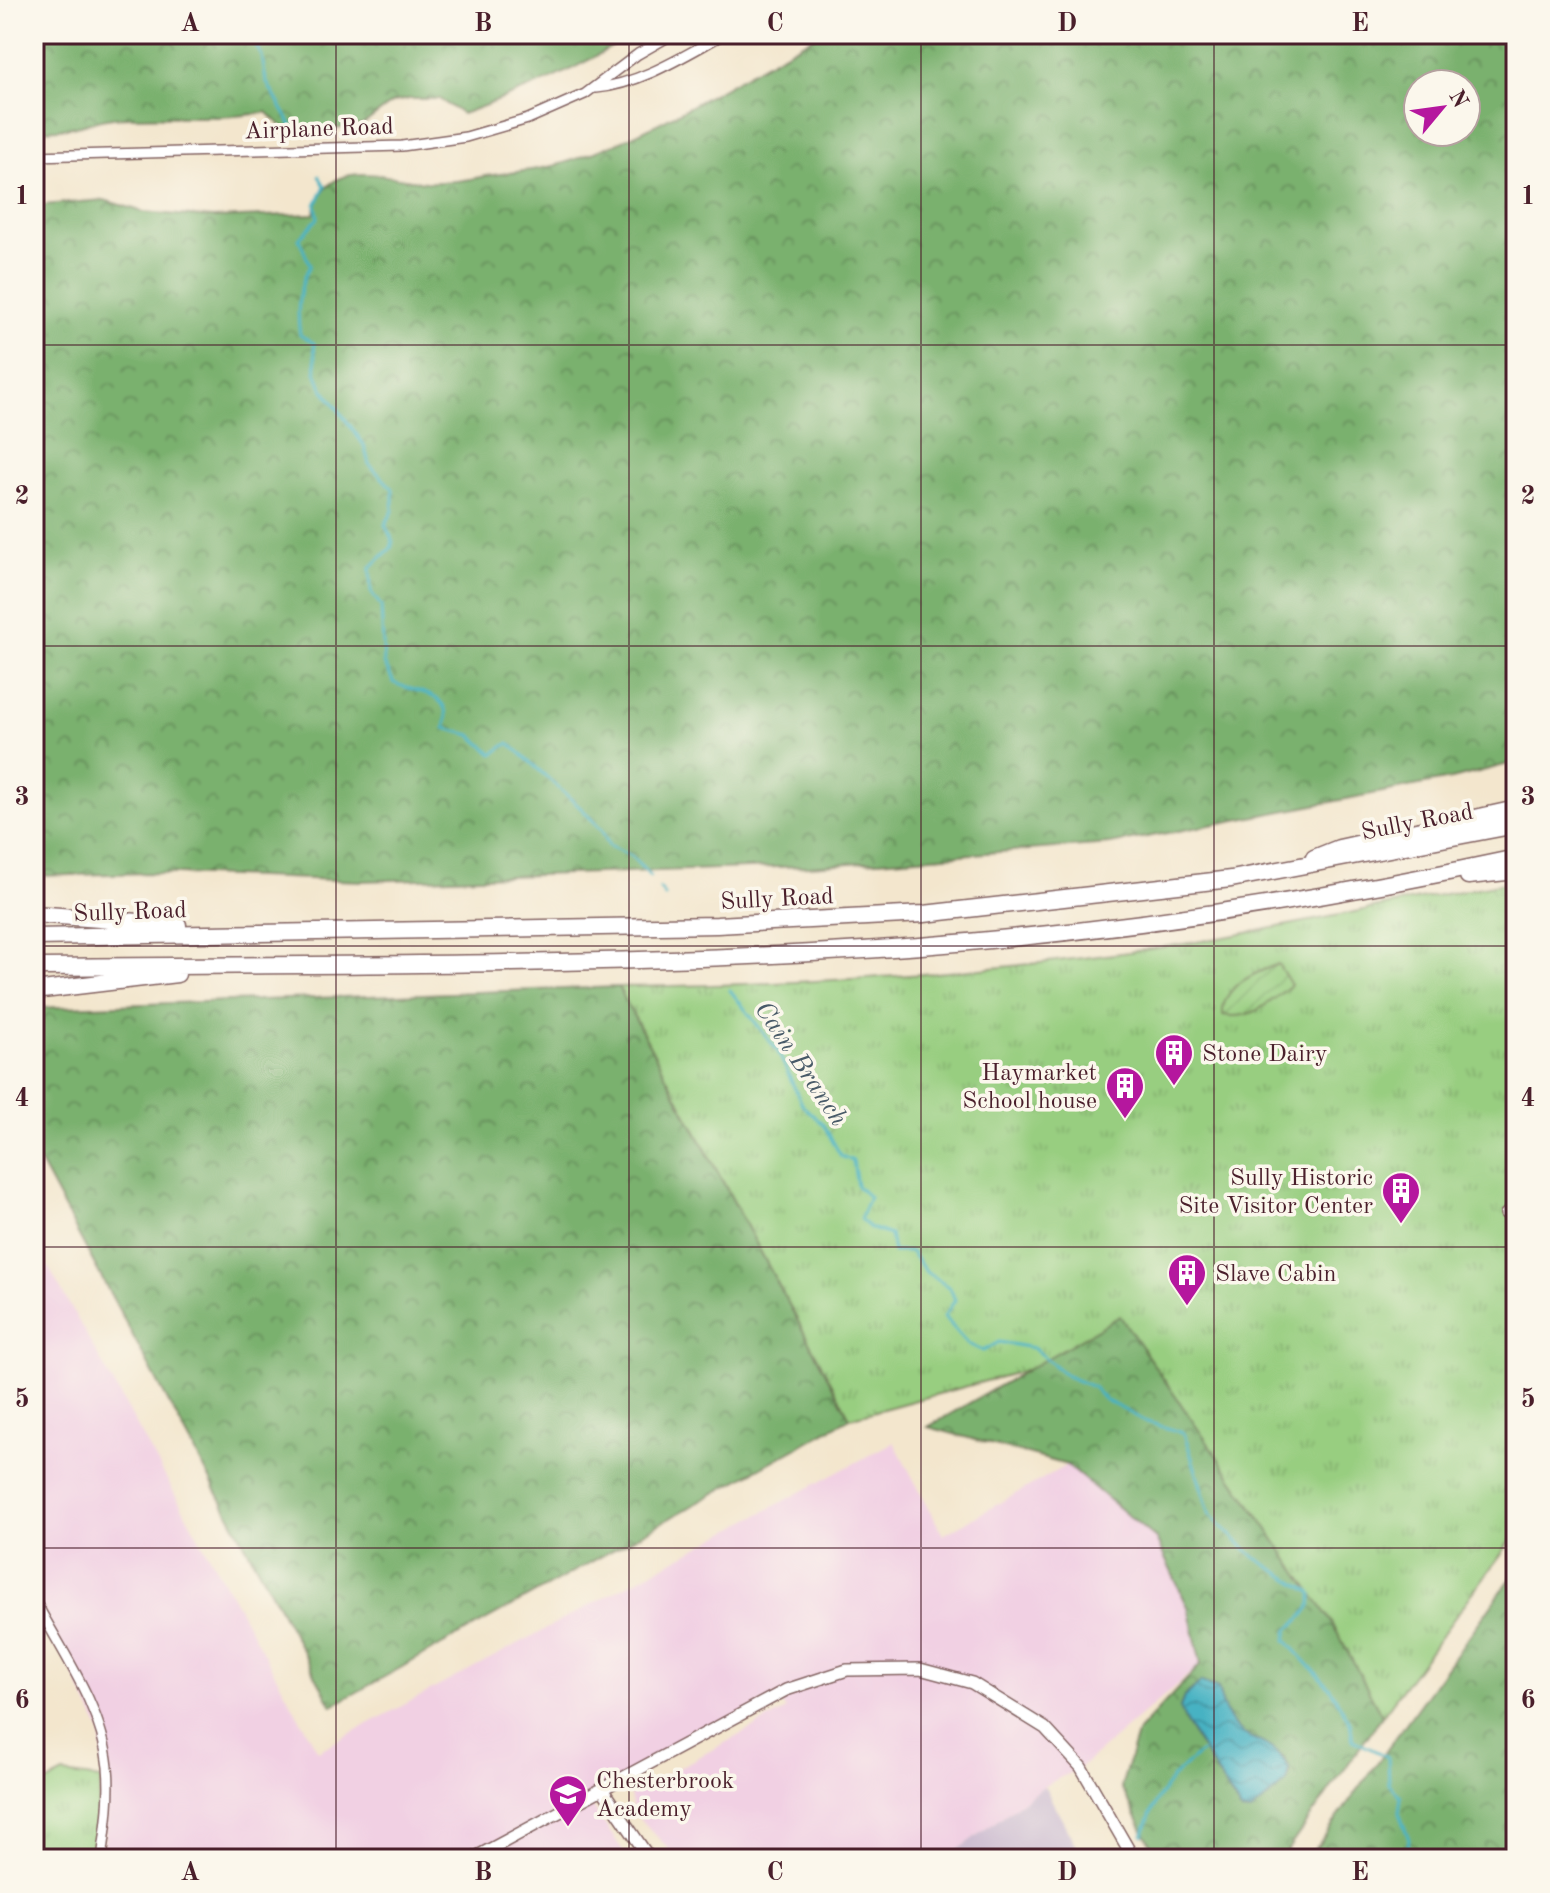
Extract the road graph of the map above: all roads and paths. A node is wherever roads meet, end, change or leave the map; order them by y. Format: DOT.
graph roads {
  1 [pos="673,34"];
  2 [pos="724,34"];
  3 [pos="596,88"];
  4 [pos="34,156"];
  5 [pos="1516,809"];
  6 [pos="1516,825"];
  7 [pos="1516,858"];
  8 [pos="1283,871"];
  9 [pos="1516,871"];
  10 [pos="1418,878"];
  11 [pos="34,914"];
  12 [pos="271,933"];
  13 [pos="34,937"];
  14 [pos="250,964"];
  15 [pos="34,967"];
  16 [pos="34,991"];
  17 [pos="1516,1204"];
  18 [pos="1505,1214"];
  19 [pos="34,1599"];
  20 [pos="602,1789"];
  21 [pos="102,1859"];
  22 [pos="472,1859"];
  23 [pos="650,1859"];
  24 [pos="1134,1859"];
  1 -- 3 [label="street, Airplane Road"];
  2 -- 3 [label="street, Airplane Road"];
  3 -- 4 [label="street, Airplane Road"];
  5 -- 8 [label="highway"];
  6 -- 8 [label="highway, Sully Road"];
  7 -- 10 [label="highway"];
  8 -- 12 [label="highway, Sully Road"];
  9 -- 10 [label="highway"];
  10 -- 14 [label="highway"];
  11 -- 12 [label="highway"];
  12 -- 13 [label="highway, Sully Road"];
  14 -- 15 [label="highway"];
  14 -- 16 [label="highway"];
  17 -- 18 [label="street"];
  19 -- 21 [label="street"];
  20 -- 22 [label="street"];
  20 -- 23 [label="street"];
  20 -- 24 [label="street"];
}
